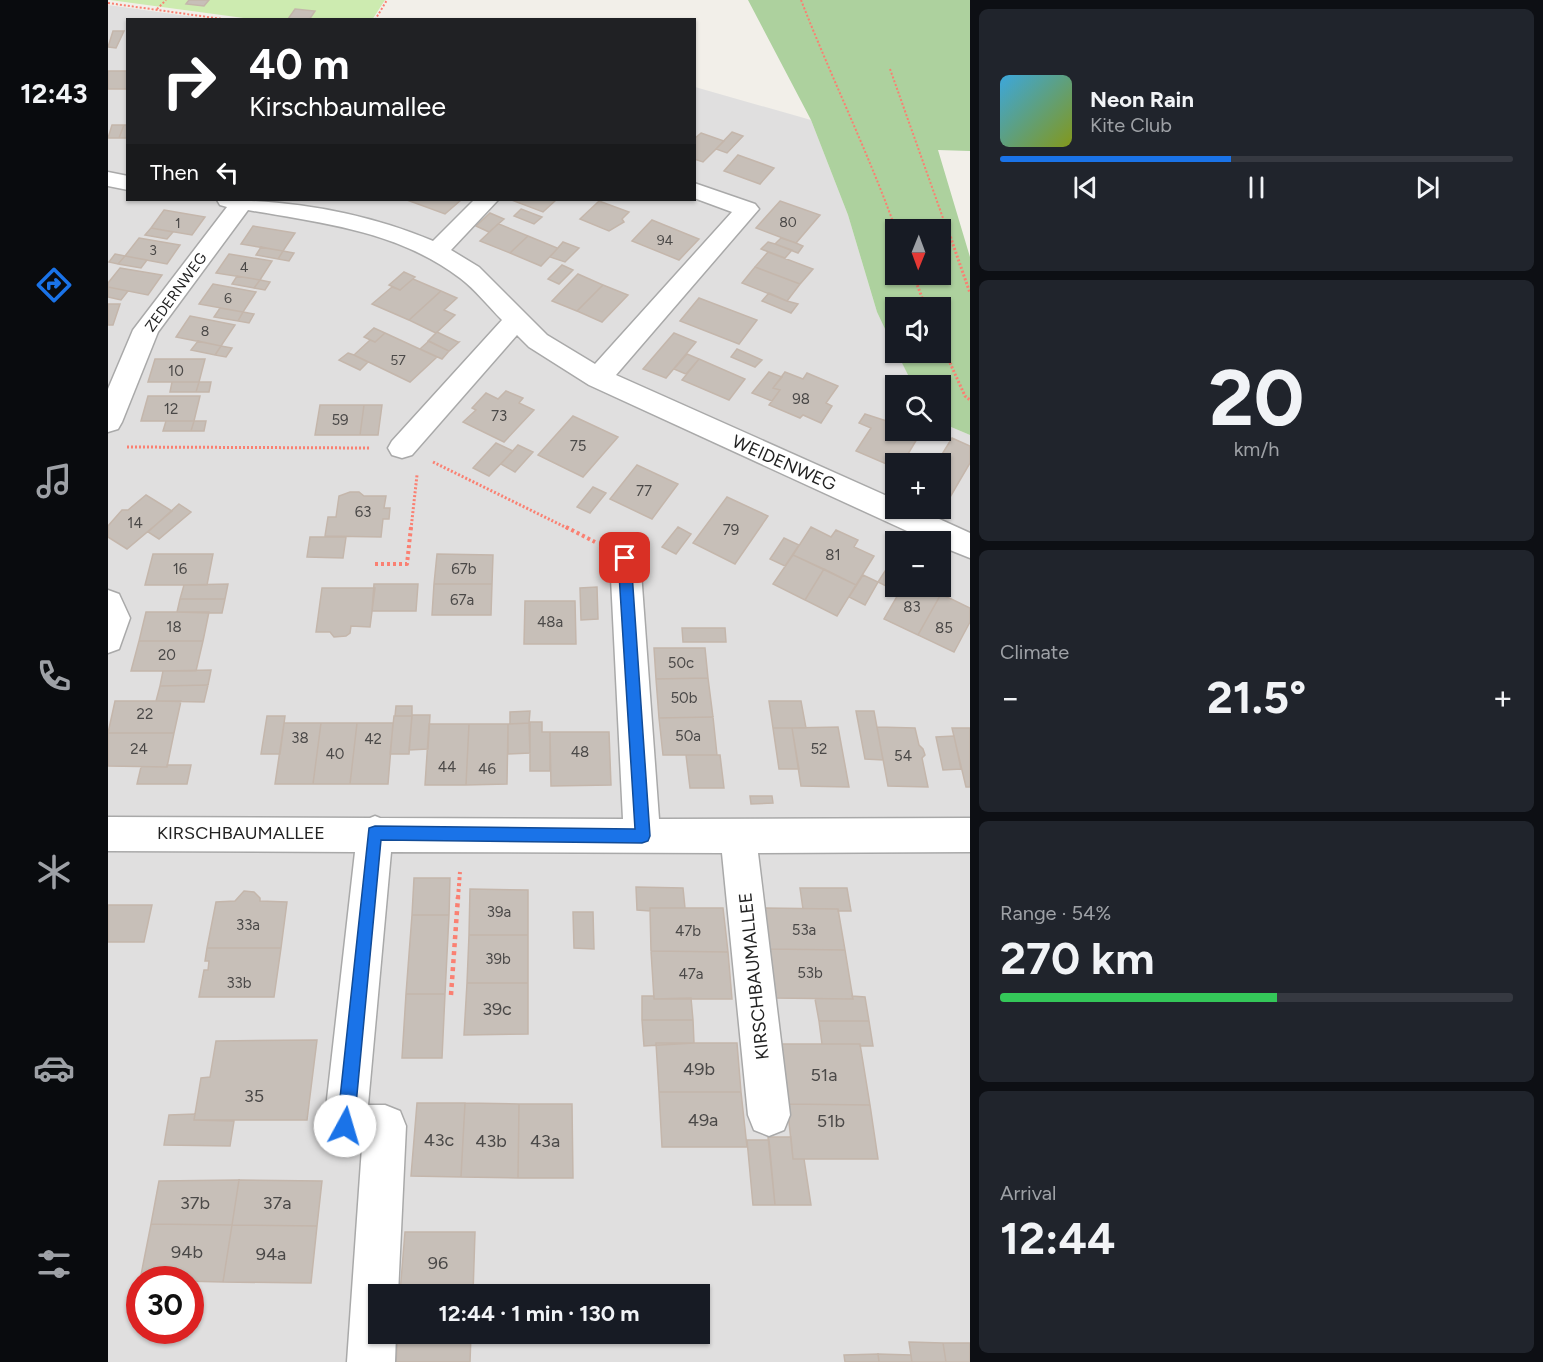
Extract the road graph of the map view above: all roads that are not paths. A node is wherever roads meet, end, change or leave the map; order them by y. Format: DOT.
graph roads {
  1 [pos="108,179"];
  2 [pos="126,183"];
  3 [pos="696,191"];
  4 [pos="237,201"];
  5 [pos="243,201"];
  6 [pos="486,201"];
  7 [pos="436,251"];
  8 [pos="516,320"];
  9 [pos="598,378"];
  10 [pos="108,422"];
  11 [pos="410,452"];
  12 [pos="970,546"];
  13 [pos="625,558"];
  14 [pos="108,603"];
  15 [pos="108,640"];
  16 [pos="375,833"];
  17 [pos="108,834"];
  18 [pos="970,835"];
  19 [pos="642,836"];
  20 [pos="738,836"];
  21 [pos="769,1116"];
  22 [pos="371,1362"];
  1 -- 2 [label="street"];
  3 -- 9 [label="street"];
  4 -- 10 [label="street, ZEDERNWEG"];
  5 -- 7 [label="street, WEIDENWEG"];
  6 -- 7 [label="street"];
  7 -- 8 [label="street, WEIDENWEG"];
  8 -- 9 [label="street, WEIDENWEG"];
  8 -- 11 [label="street"];
  9 -- 12 [label="street, WEIDENWEG"];
  13 -- 19 [label="street"];
  14 -- 15 [label="street"];
  16 -- 17 [label="street, KIRSCHBAUMALLEE"];
  16 -- 19 [label="street, KIRSCHBAUMALLEE"];
  16 -- 22 [label="street"];
  18 -- 20 [label="street, KIRSCHBAUMALLEE"];
  19 -- 20 [label="street, KIRSCHBAUMALLEE"];
  20 -- 21 [label="street, KIRSCHBAUMALLEE"];
}
